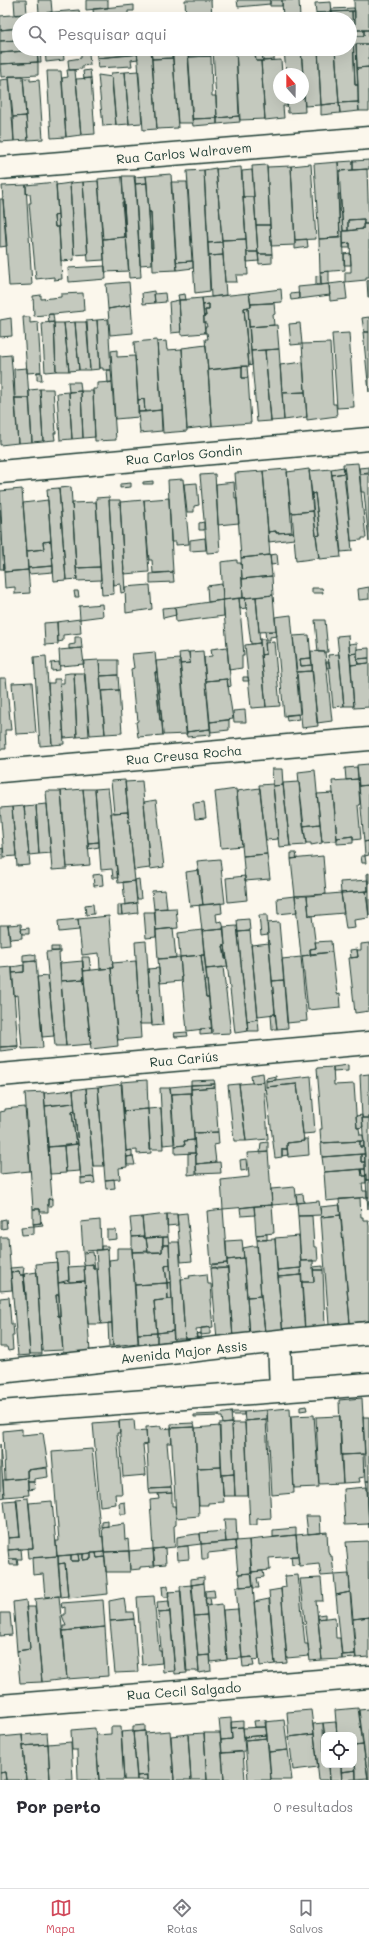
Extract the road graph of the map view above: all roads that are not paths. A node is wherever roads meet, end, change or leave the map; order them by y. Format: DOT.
graph roads {
  1 [pos="369,138"];
  2 [pos="0,168"];
  3 [pos="369,439"];
  4 [pos="0,472"];
  5 [pos="369,739"];
  6 [pos="0,771"];
  7 [pos="369,1043"];
  8 [pos="0,1075"];
  9 [pos="369,1333"];
  10 [pos="279,1341"];
  11 [pos="0,1372"];
  12 [pos="369,1384"];
  13 [pos="281,1391"];
  14 [pos="0,1412"];
  15 [pos="369,1677"];
  16 [pos="0,1706"];
  1 -- 2 [label="street, Rua Carlos Walravem"];
  3 -- 4 [label="street, Rua Carlos Gondin"];
  5 -- 6 [label="street, Rua Creusa Rocha"];
  7 -- 8 [label="street, Rua Cariús"];
  9 -- 10 [label="street, Avenida Major Assis"];
  10 -- 11 [label="street, Avenida Major Assis"];
  10 -- 13 [label="street"];
  12 -- 13 [label="street"];
  13 -- 14 [label="street"];
  15 -- 16 [label="street, Rua Cecil Salgado"];
}
